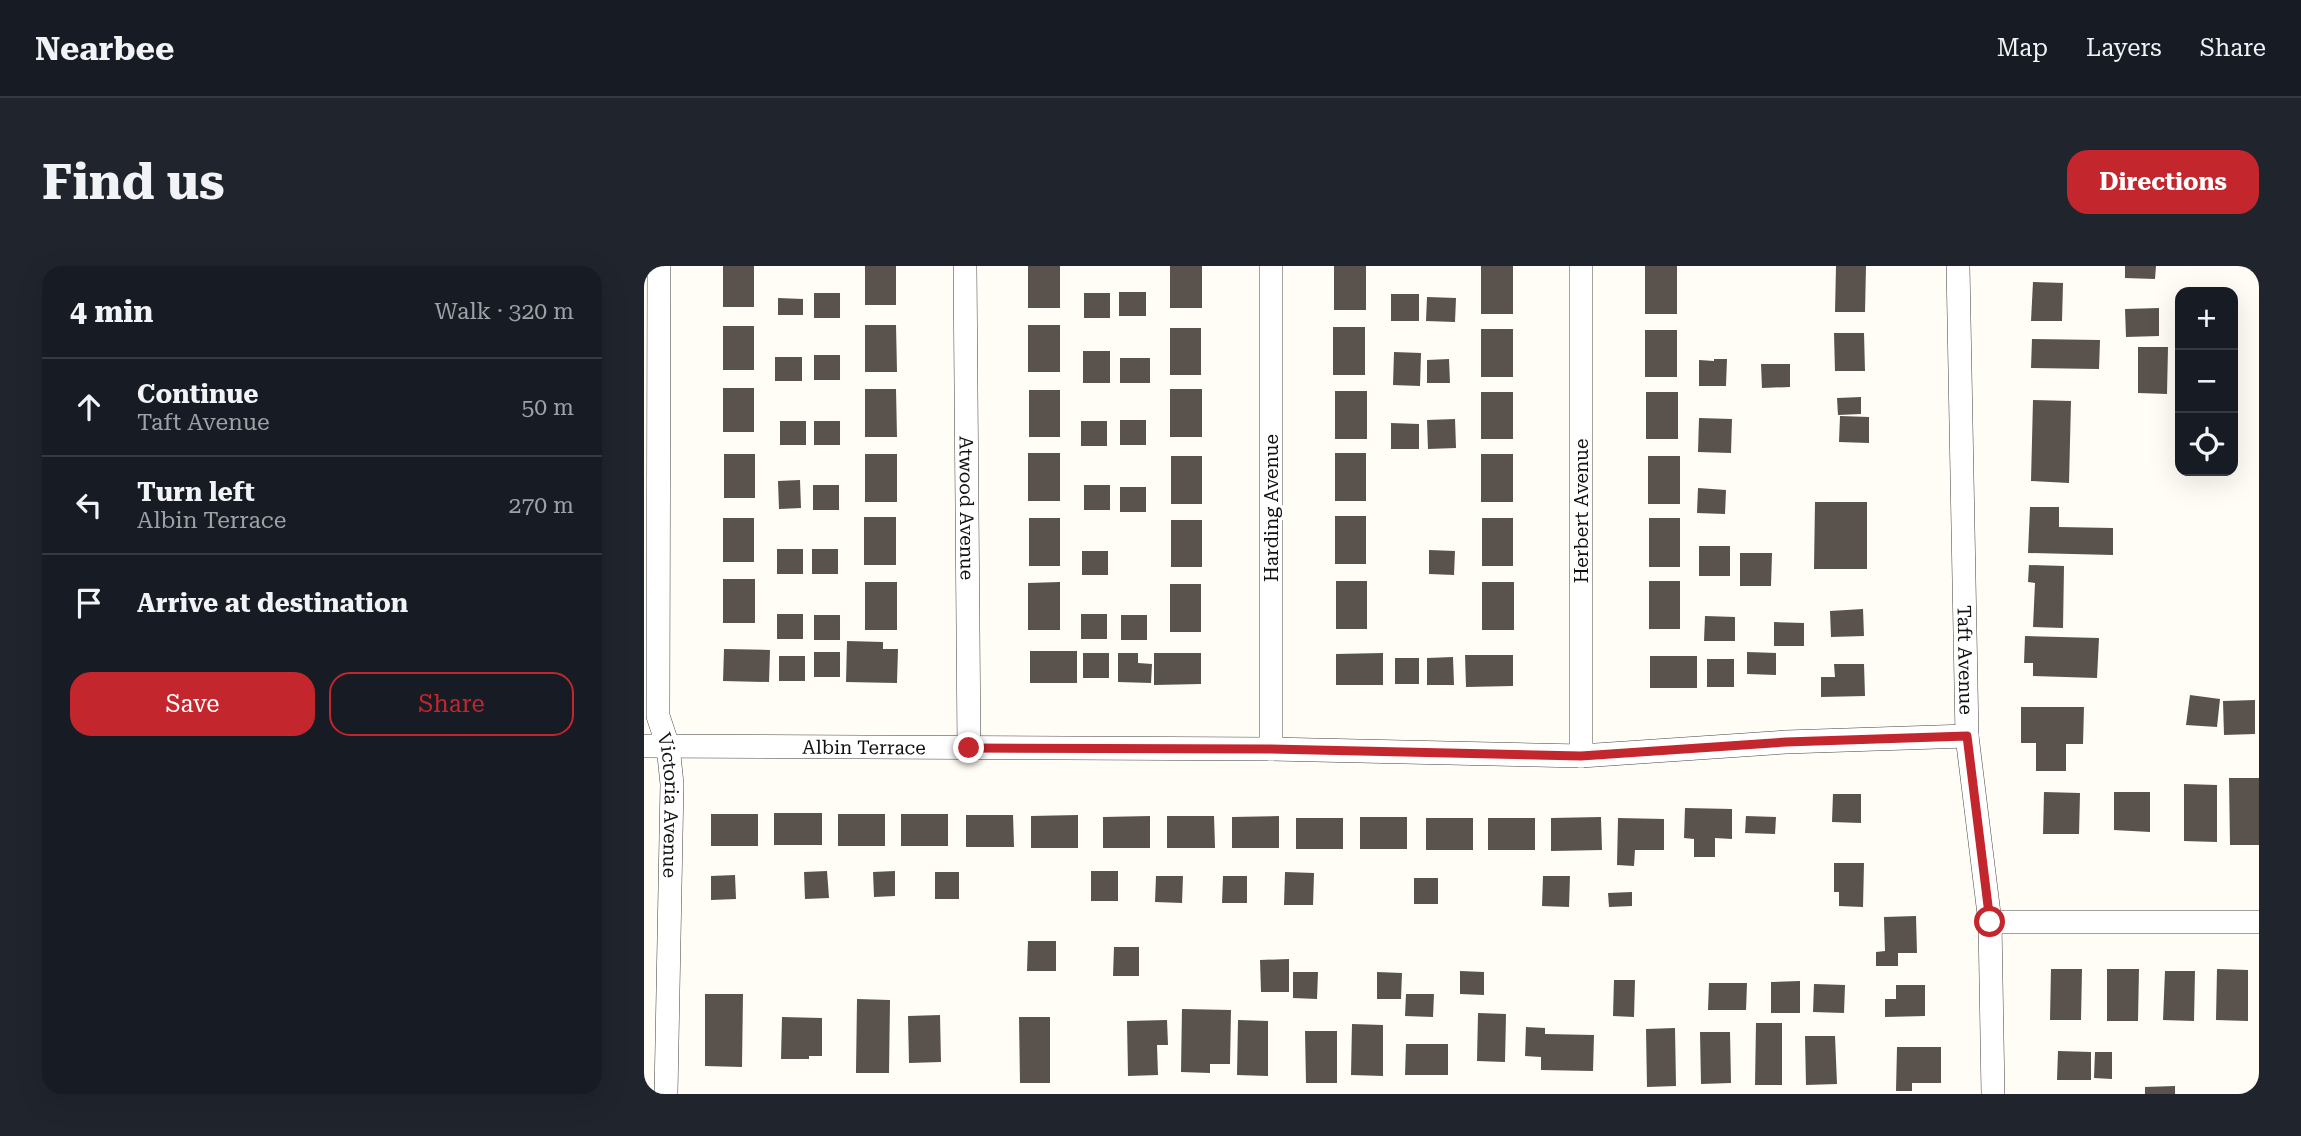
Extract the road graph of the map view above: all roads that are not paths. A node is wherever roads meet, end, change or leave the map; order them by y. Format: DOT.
graph roads {
  1 [pos="659,266"];
  2 [pos="965,266"];
  3 [pos="1271,266"];
  4 [pos="1581,266"];
  5 [pos="1958,266"];
  6 [pos="1967,736"];
  7 [pos="644,746"];
  8 [pos="668,746"];
  9 [pos="969,748"];
  10 [pos="1271,749"];
  11 [pos="1581,756"];
  12 [pos="1990,922"];
  13 [pos="2259,922"];
  14 [pos="666,1094"];
  15 [pos="1993,1094"];
  1 -- 8 [label="street, Victoria Avenue"];
  2 -- 9 [label="street, Atwood Avenue"];
  3 -- 10 [label="street, Harding Avenue"];
  4 -- 11 [label="street, Herbert Avenue"];
  5 -- 6 [label="street, Taft Avenue"];
  6 -- 11 [label="street, Albin Terrace"];
  6 -- 12 [label="street, Taft Avenue"];
  7 -- 8 [label="street, Albin Terrace"];
  8 -- 9 [label="street, Albin Terrace"];
  8 -- 14 [label="street, Victoria Avenue"];
  9 -- 10 [label="street, Albin Terrace"];
  10 -- 11 [label="street, Albin Terrace"];
  12 -- 13 [label="street"];
  12 -- 15 [label="street, Taft Avenue"];
}
